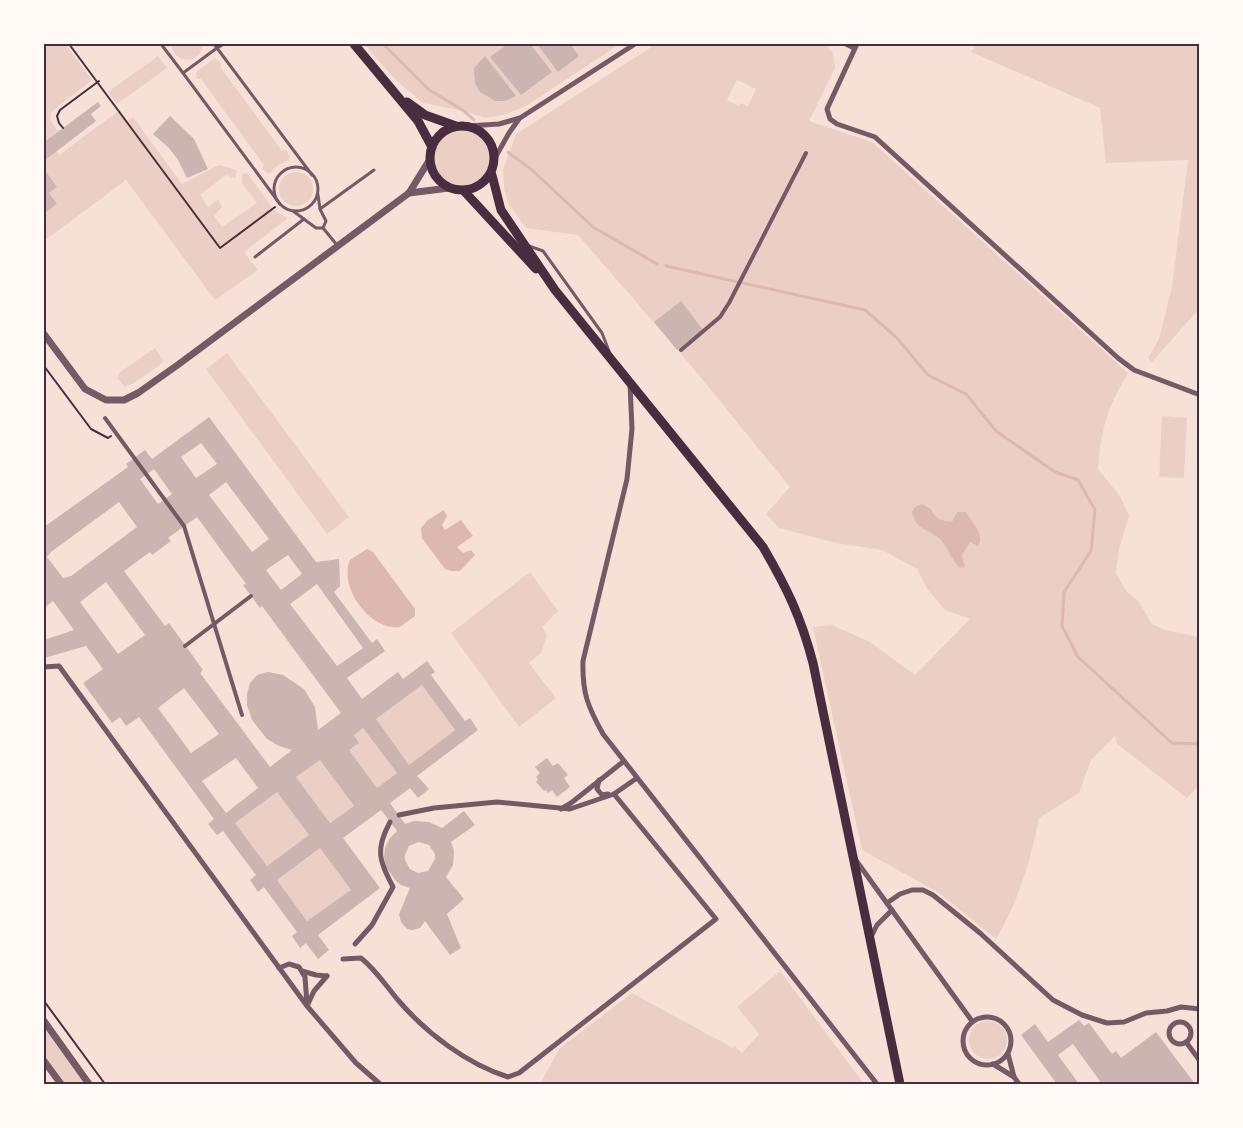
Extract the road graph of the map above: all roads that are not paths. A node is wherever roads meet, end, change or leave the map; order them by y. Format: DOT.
graph roads {
  1 [pos="161,44"];
  2 [pos="214,44"];
  3 [pos="224,44"];
  4 [pos="354,44"];
  5 [pos="635,44"];
  6 [pos="846,44"];
  7 [pos="856,46"];
  8 [pos="217,48"];
  9 [pos="183,73"];
  10 [pos="396,93"];
  11 [pos="520,118"];
  12 [pos="456,126"];
  13 [pos="468,126"];
  14 [pos="432,147"];
  15 [pos="806,153"];
  16 [pos="495,158"];
  17 [pos="430,159"];
  18 [pos="374,170"];
  19 [pos="312,175"];
  20 [pos="492,175"];
  21 [pos="449,188"];
  22 [pos="464,191"];
  23 [pos="318,193"];
  24 [pos="410,193"];
  25 [pos="280,204"];
  26 [pos="320,209"];
  27 [pos="292,211"];
  28 [pos="304,219"];
  29 [pos="323,228"];
  30 [pos="524,243"];
  31 [pos="339,247"];
  32 [pos="255,257"];
  33 [pos="555,290"];
  34 [pos="44,334"];
  35 [pos="681,350"];
  36 [pos="614,363"];
  37 [pos="630,383"];
  38 [pos="1200,395"];
  39 [pos="105,418"];
  40 [pos="251,596"];
  41 [pos="214,624"];
  42 [pos="185,646"];
  43 [pos="44,668"];
  44 [pos="242,715"];
  45 [pos="624,760"];
  46 [pos="637,778"];
  47 [pos="599,780"];
  48 [pos="614,794"];
  49 [pos="561,809"];
  50 [pos="399,815"];
  51 [pos="390,822"];
  52 [pos="854,857"];
  53 [pos="887,903"];
  54 [pos="892,910"];
  55 [pos="870,938"];
  56 [pos="355,944"];
  57 [pos="343,958"];
  58 [pos="279,968"];
  59 [pos="302,971"];
  60 [pos="308,1006"];
  61 [pos="1200,1009"];
  62 [pos="1167,1011"];
  63 [pos="44,1021"];
  64 [pos="972,1021"];
  65 [pos="1174,1024"];
  66 [pos="1186,1042"];
  67 [pos="1008,1054"];
  68 [pos="44,1061"];
  69 [pos="1200,1061"];
  70 [pos="993,1064"];
  71 [pos="1014,1077"];
  72 [pos="61,1084"];
  73 [pos="89,1084"];
  74 [pos="380,1084"];
  75 [pos="877,1084"];
  76 [pos="900,1084"];
  77 [pos="1019,1084"];
  1 -- 9 [label="lane"];
  2 -- 8 [label="lane"];
  3 -- 8 [label="lane"];
  4 -- 10 [label="highway"];
  5 -- 11 [label="street"];
  6 -- 7 [label="street"];
  7 -- 38 [label="street"];
  8 -- 9 [label="lane"];
  8 -- 19 [label="lane"];
  9 -- 25 [label="lane"];
  10 -- 12 [label="highway"];
  10 -- 14 [label="highway"];
  11 -- 13 [label="street"];
  11 -- 16 [label="street"];
  12 -- 13 [label="highway"];
  12 -- 14 [label="highway"];
  13 -- 16 [label="highway"];
  14 -- 17 [label="highway"];
  15 -- 35 [label="street"];
  16 -- 20 [label="highway"];
  17 -- 21 [label="highway"];
  17 -- 24 [label="street"];
  18 -- 26 [label="lane"];
  19 -- 23 [label="lane"];
  19 -- 25 [label="lane"];
  20 -- 22 [label="highway"];
  20 -- 30 [label="highway"];
  21 -- 22 [label="highway"];
  21 -- 24 [label="street"];
  22 -- 33 [label="highway"];
  23 -- 26 [label="lane"];
  23 -- 27 [label="lane"];
  24 -- 31 [label="street"];
  25 -- 27 [label="lane"];
  26 -- 29 [label="lane"];
  27 -- 28 [label="lane"];
  28 -- 29 [label="lane"];
  28 -- 32 [label="lane"];
  29 -- 31 [label="lane"];
  30 -- 33 [label="highway"];
  30 -- 36 [label="lane"];
  31 -- 34 [label="street"];
  33 -- 36 [label="highway"];
  36 -- 37 [label="highway"];
  37 -- 45 [label="street"];
  37 -- 52 [label="highway"];
  39 -- 41 [label="street"];
  40 -- 41 [label="street"];
  41 -- 42 [label="street"];
  41 -- 44 [label="street"];
  43 -- 58 [label="street"];
  45 -- 46 [label="street"];
  45 -- 47 [label="street"];
  46 -- 48 [label="street"];
  46 -- 75 [label="street"];
  47 -- 48 [label="street"];
  47 -- 49 [label="street"];
  48 -- 49 [label="street"];
  48 -- 57 [label="street"];
  49 -- 50 [label="street"];
  51 -- 56 [label="street"];
  52 -- 53 [label="street"];
  52 -- 55 [label="highway"];
  53 -- 54 [label="street"];
  53 -- 62 [label="street"];
  54 -- 55 [label="street"];
  54 -- 64 [label="street"];
  55 -- 76 [label="highway"];
  58 -- 59 [label="street"];
  58 -- 60 [label="street"];
  59 -- 60 [label="street"];
  59 -- 60 [label="street"];
  60 -- 74 [label="street"];
  61 -- 62 [label="street"];
  62 -- 65 [label="street"];
  63 -- 73 [label="street"];
  64 -- 67 [label="street"];
  64 -- 70 [label="street"];
  65 -- 66 [label="street"];
  65 -- 66 [label="street"];
  66 -- 69 [label="street"];
  67 -- 70 [label="street"];
  67 -- 71 [label="street"];
  68 -- 72 [label="street"];
  70 -- 71 [label="street"];
  71 -- 77 [label="street"];
}
